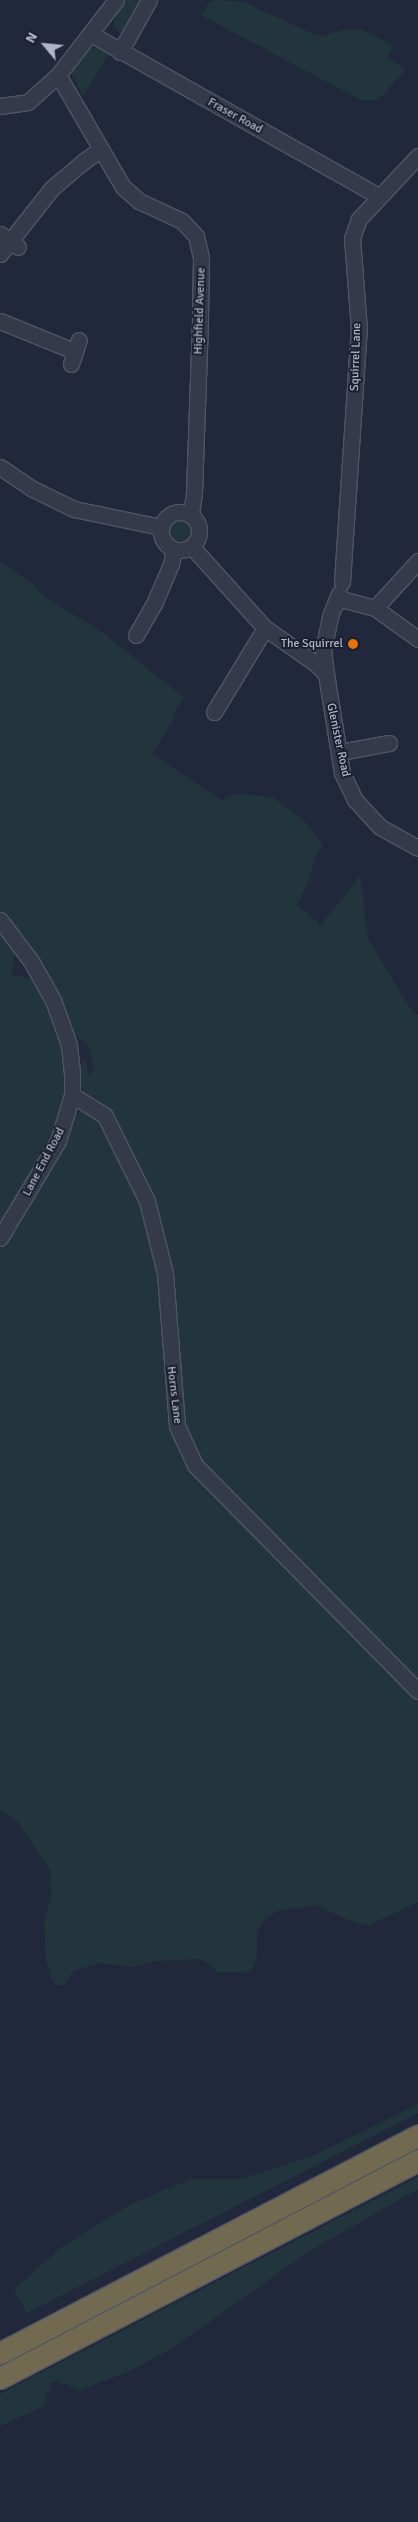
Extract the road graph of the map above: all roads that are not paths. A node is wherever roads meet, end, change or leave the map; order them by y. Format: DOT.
graph roads {
  1 [pos="116,0"];
  2 [pos="149,0"];
  3 [pos="91,34"];
  4 [pos="120,52"];
  5 [pos="58,75"];
  6 [pos="0,106"];
  7 [pos="100,150"];
  8 [pos="418,156"];
  9 [pos="379,196"];
  10 [pos="9,240"];
  11 [pos="0,254"];
  12 [pos="0,321"];
  13 [pos="75,352"];
  14 [pos="0,467"];
  15 [pos="191,514"];
  16 [pos="161,527"];
  17 [pos="192,547"];
  18 [pos="174,550"];
  19 [pos="418,561"];
  20 [pos="340,591"];
  21 [pos="375,608"];
  22 [pos="265,628"];
  23 [pos="136,635"];
  24 [pos="418,639"];
  25 [pos="326,674"];
  26 [pos="215,712"];
  27 [pos="389,743"];
  28 [pos="340,752"];
  29 [pos="418,848"];
  30 [pos="0,920"];
  31 [pos="72,1095"];
  32 [pos="0,1238"];
  33 [pos="418,1691"];
  34 [pos="418,2135"];
  35 [pos="418,2160"];
  36 [pos="0,2353"];
  37 [pos="0,2378"];
  1 -- 3 [label="street"];
  2 -- 4 [label="street"];
  3 -- 4 [label="street, Fraser Road"];
  3 -- 5 [label="street"];
  4 -- 9 [label="street, Fraser Road"];
  5 -- 6 [label="street"];
  5 -- 7 [label="street, Highfield Avenue"];
  7 -- 10 [label="street"];
  7 -- 15 [label="street, Highfield Avenue"];
  8 -- 9 [label="street, Squirrel Lane"];
  9 -- 20 [label="street, Squirrel Lane"];
  10 -- 11 [label="street"];
  12 -- 13 [label="street"];
  14 -- 16 [label="street"];
  15 -- 16 [label="street"];
  15 -- 17 [label="street"];
  16 -- 18 [label="street"];
  17 -- 18 [label="street"];
  17 -- 22 [label="street"];
  18 -- 23 [label="street"];
  19 -- 21 [label="street"];
  20 -- 21 [label="street"];
  20 -- 25 [label="street, Squirrel Lane"];
  21 -- 24 [label="street"];
  22 -- 25 [label="street"];
  22 -- 26 [label="street"];
  25 -- 28 [label="street, Glenister Road"];
  27 -- 28 [label="street"];
  28 -- 29 [label="street, Glenister Road"];
  30 -- 31 [label="street, Lane End Road"];
  31 -- 32 [label="street, Lane End Road"];
  31 -- 33 [label="street, Horns Lane"];
  34 -- 36 [label="highway"];
  35 -- 37 [label="highway"];
}
